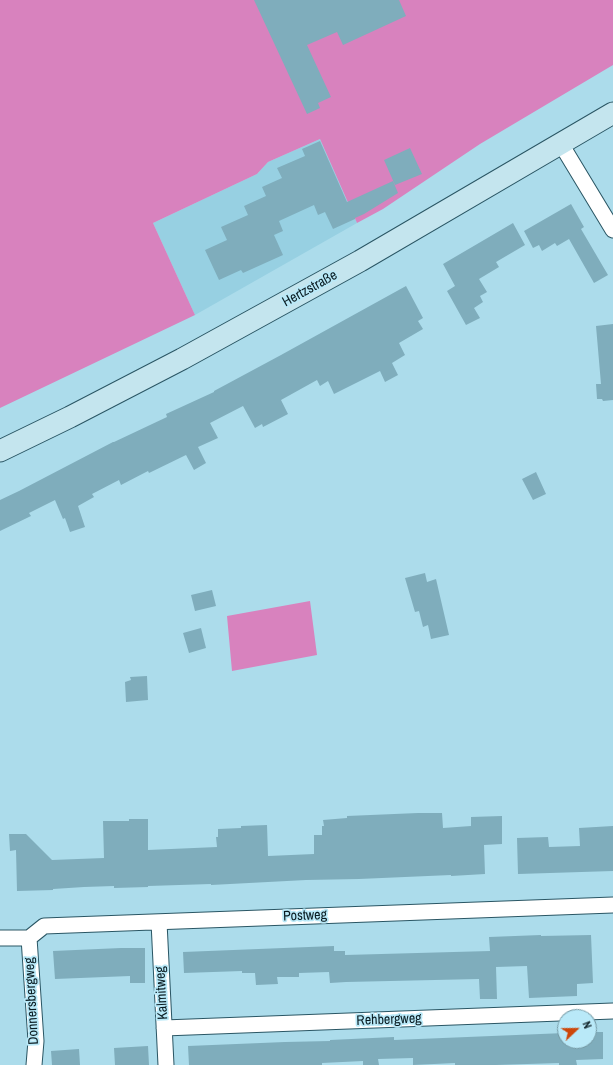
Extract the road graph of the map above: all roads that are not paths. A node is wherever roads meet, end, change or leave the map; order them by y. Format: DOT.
graph roads {
  1 [pos="613,113"];
  2 [pos="561,144"];
  3 [pos="613,230"];
  4 [pos="0,451"];
  5 [pos="613,905"];
  6 [pos="159,922"];
  7 [pos="0,938"];
  8 [pos="29,938"];
  9 [pos="613,1011"];
  10 [pos="164,1028"];
  11 [pos="34,1065"];
  12 [pos="166,1065"];
  1 -- 2 [label="main road, Hertzstraße"];
  2 -- 3 [label="street"];
  2 -- 4 [label="main road, Hertzstraße"];
  5 -- 6 [label="street, Postweg"];
  6 -- 8 [label="street, Postweg"];
  6 -- 10 [label="street, Kalmitweg"];
  7 -- 8 [label="street"];
  8 -- 11 [label="street, Donnersbergweg"];
  9 -- 10 [label="street, Rehbergweg"];
  10 -- 12 [label="street, Kalmitweg"];
}
